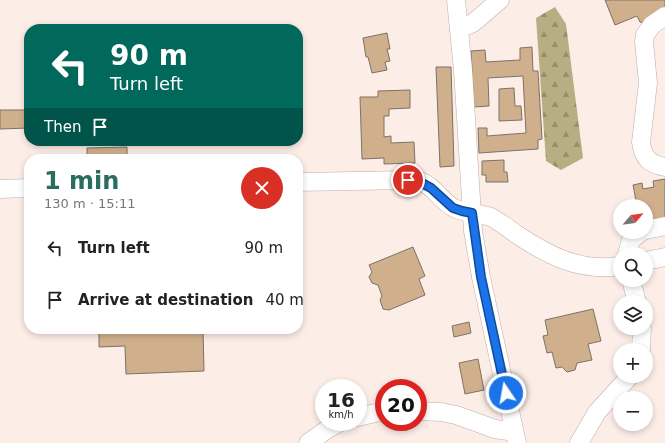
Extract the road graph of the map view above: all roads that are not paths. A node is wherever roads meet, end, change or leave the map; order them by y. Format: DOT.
graph roads {
  1 [pos="456,0"];
  2 [pos="500,0"];
  3 [pos="665,16"];
  4 [pos="459,29"];
  5 [pos="665,167"];
  6 [pos="303,182"];
  7 [pos="24,188"];
  8 [pos="0,189"];
  9 [pos="472,213"];
  10 [pos="665,226"];
  11 [pos="653,229"];
  12 [pos="665,257"];
  13 [pos="653,260"];
  14 [pos="613,267"];
  15 [pos="624,383"];
  16 [pos="427,411"];
  17 [pos="325,431"];
  18 [pos="515,438"];
  19 [pos="308,443"];
  20 [pos="579,443"];
  1 -- 4 [label="lane"];
  2 -- 4 [label="lane"];
  3 -- 5 [label="lane"];
  4 -- 9 [label="lane"];
  6 -- 9 [label="lane"];
  7 -- 8 [label="lane"];
  9 -- 14 [label="lane"];
  9 -- 18 [label="lane"];
  10 -- 11 [label="lane"];
  12 -- 13 [label="lane"];
  15 -- 20 [label="lane"];
  16 -- 18 [label="lane"];
  17 -- 19 [label="lane"];
}
